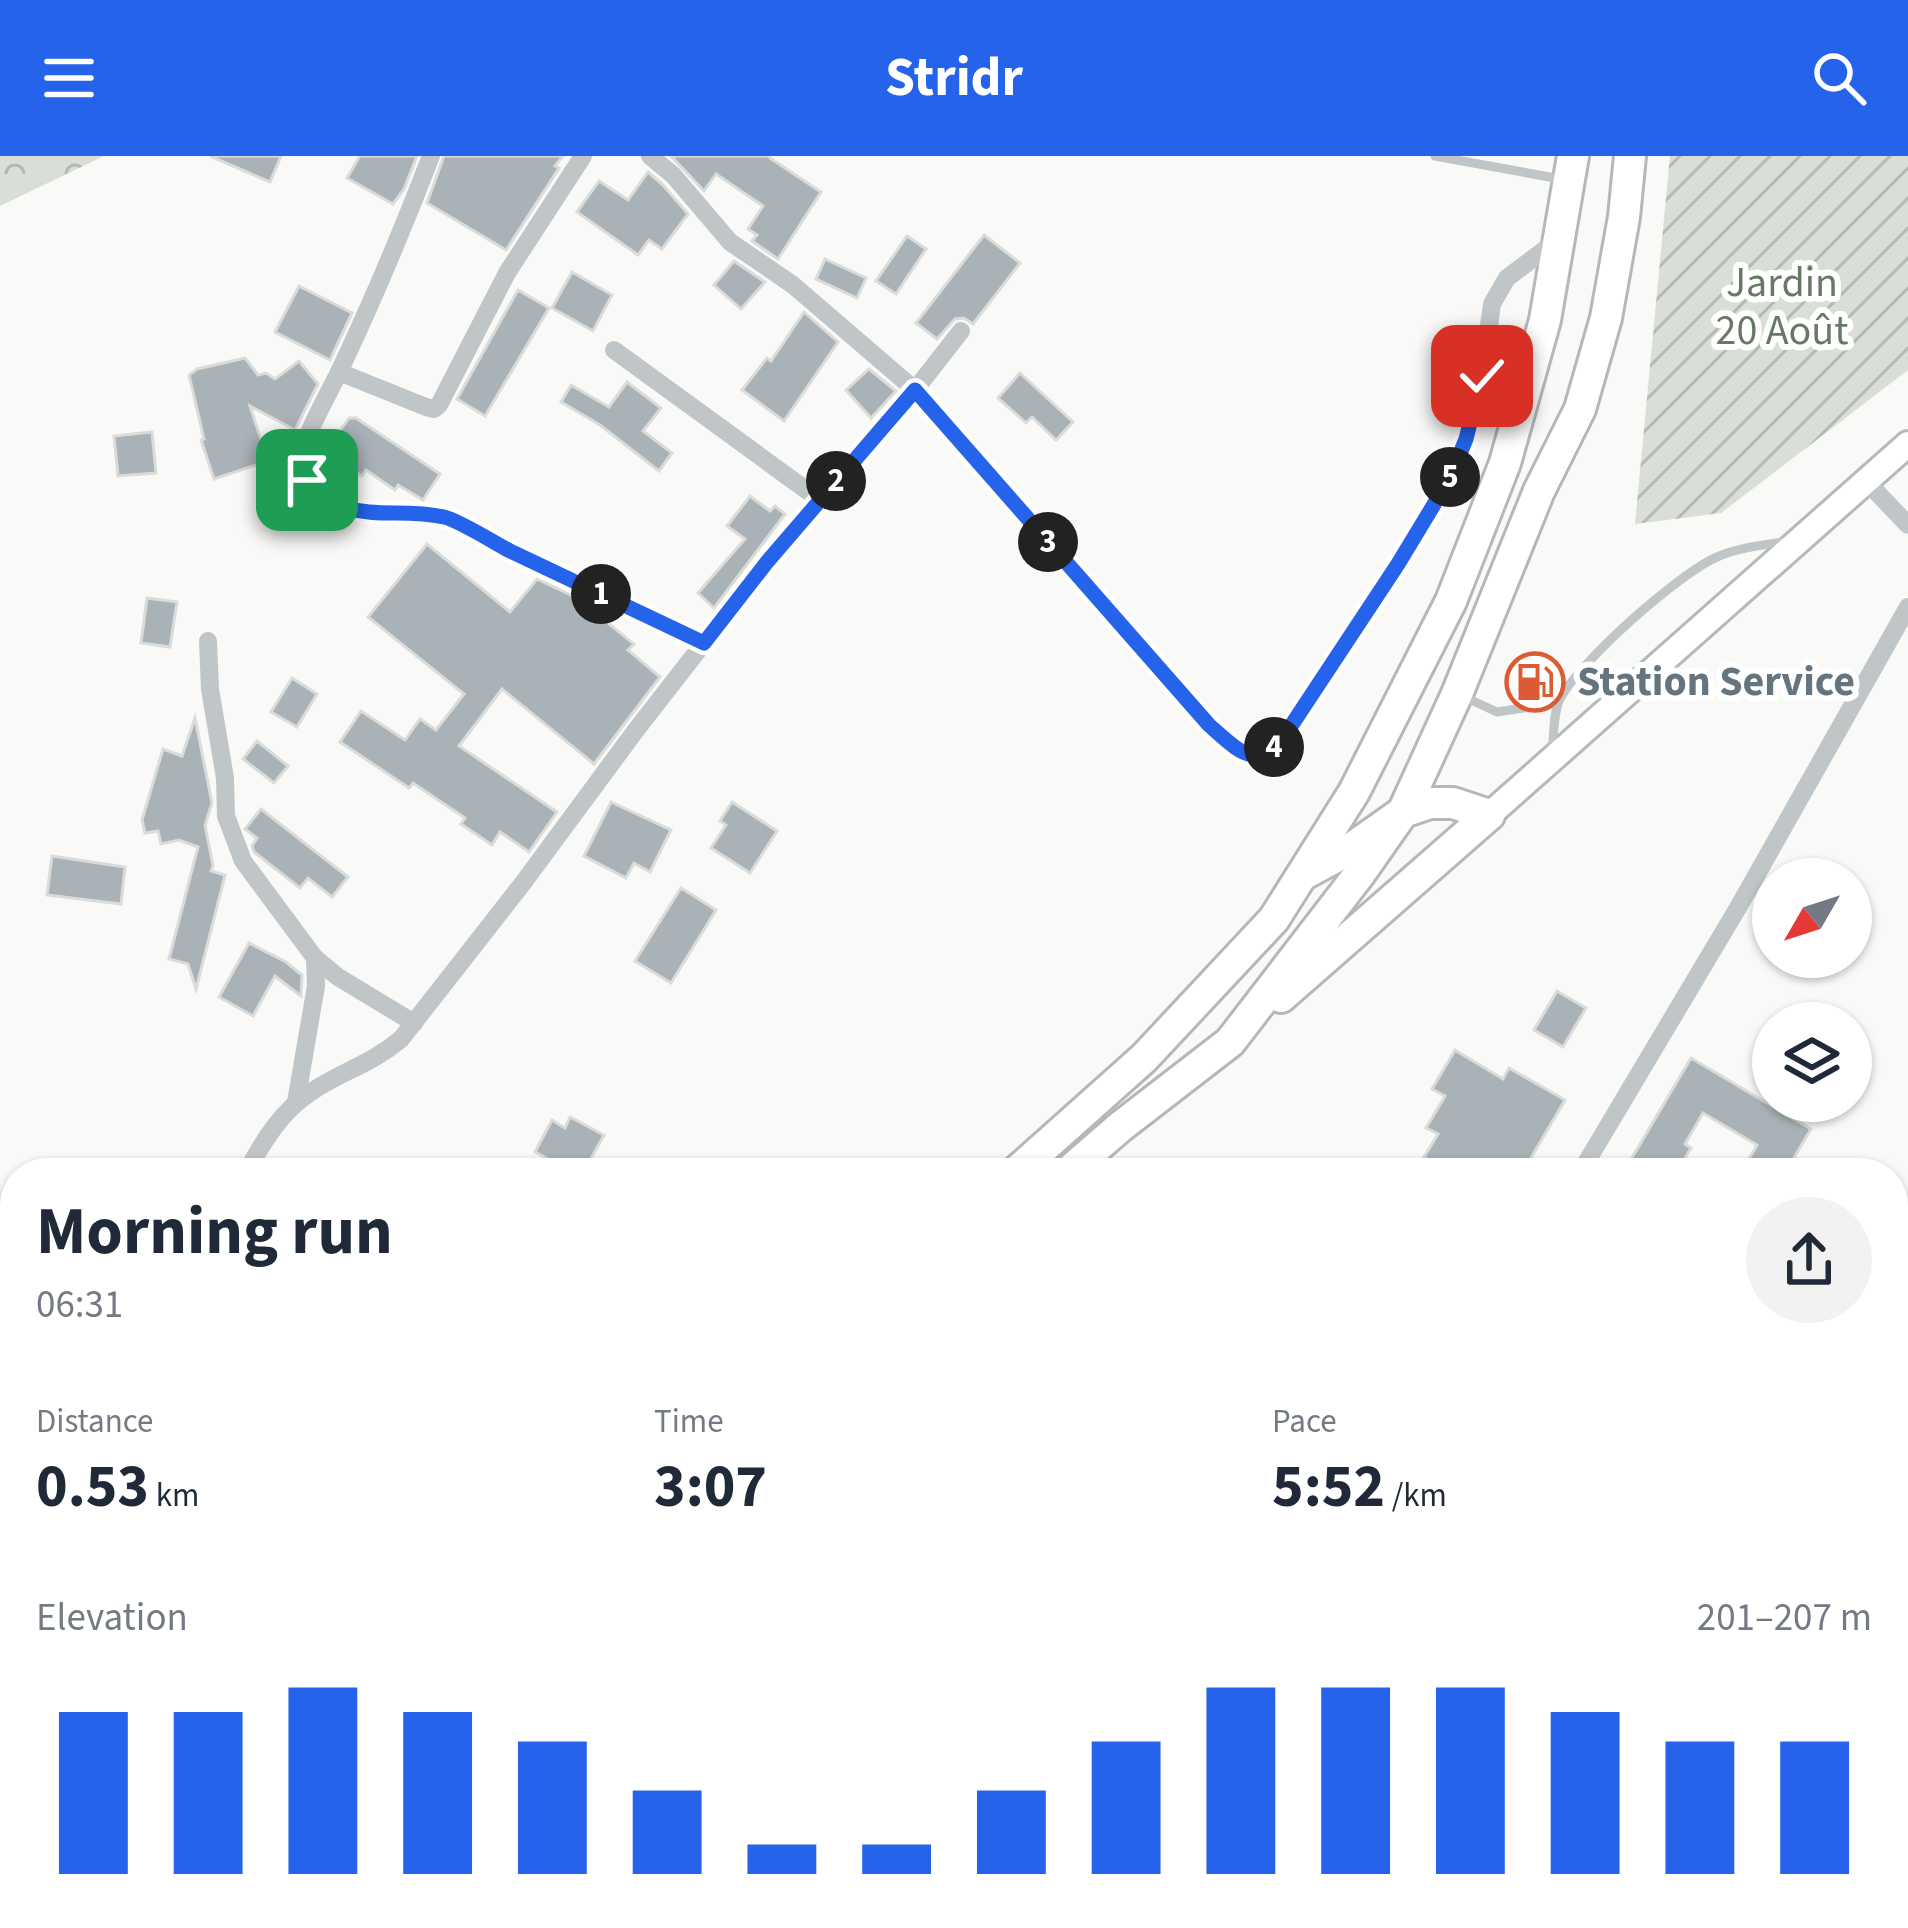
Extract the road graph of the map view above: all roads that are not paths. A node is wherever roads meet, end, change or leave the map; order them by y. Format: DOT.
graph roads {
  1 [pos="431,156"];
  2 [pos="583,156"];
  3 [pos="650,156"];
  4 [pos="1435,156"];
  5 [pos="1630,156"];
  6 [pos="1571,168"];
  7 [pos="1558,238"];
  8 [pos="961,331"];
  9 [pos="614,350"];
  10 [pos="339,372"];
  11 [pos="915,390"];
  12 [pos="1908,444"];
  13 [pos="1866,481"];
  14 [pos="820,500"];
  15 [pos="1908,525"];
  16 [pos="1801,538"];
  17 [pos="1908,608"];
  18 [pos="208,641"];
  19 [pos="704,643"];
  20 [pos="1457,694"];
  21 [pos="1557,703"];
  22 [pos="1552,762"];
  23 [pos="1403,812"];
  24 [pos="1489,815"];
  25 [pos="1301,876"];
  26 [pos="315,958"];
  27 [pos="414,1023"];
  28 [pos="1230,1042"];
  29 [pos="296,1102"];
  30 [pos="256,1158"];
  31 [pos="1032,1158"];
  32 [pos="1084,1158"];
  33 [pos="1589,1158"];
  1 -- 10 [label="street"];
  2 -- 10 [label="street"];
  3 -- 11 [label="street"];
  4 -- 6 [label="lane"];
  5 -- 20 [label="highway"];
  6 -- 7 [label="highway"];
  7 -- 11 [label="street"];
  7 -- 25 [label="highway"];
  8 -- 11 [label="street"];
  9 -- 14 [label="street"];
  10 -- 19 [label="street"];
  11 -- 14 [label="street"];
  12 -- 13 [label="main road"];
  13 -- 15 [label="street"];
  13 -- 16 [label="main road"];
  14 -- 19 [label="street"];
  16 -- 21 [label="lane"];
  16 -- 22 [label="main road"];
  17 -- 33 [label="street"];
  18 -- 26 [label="street"];
  19 -- 27 [label="street"];
  20 -- 21 [label="lane"];
  20 -- 23 [label="highway"];
  21 -- 22 [label="lane"];
  22 -- 24 [label="main road"];
  23 -- 24 [label="highway"];
  23 -- 25 [label="highway"];
  23 -- 28 [label="highway"];
  24 -- 28 [label="highway"];
  25 -- 31 [label="highway"];
  26 -- 27 [label="street"];
  26 -- 29 [label="street"];
  27 -- 29 [label="street"];
  28 -- 32 [label="highway"];
  29 -- 30 [label="street"];
}
